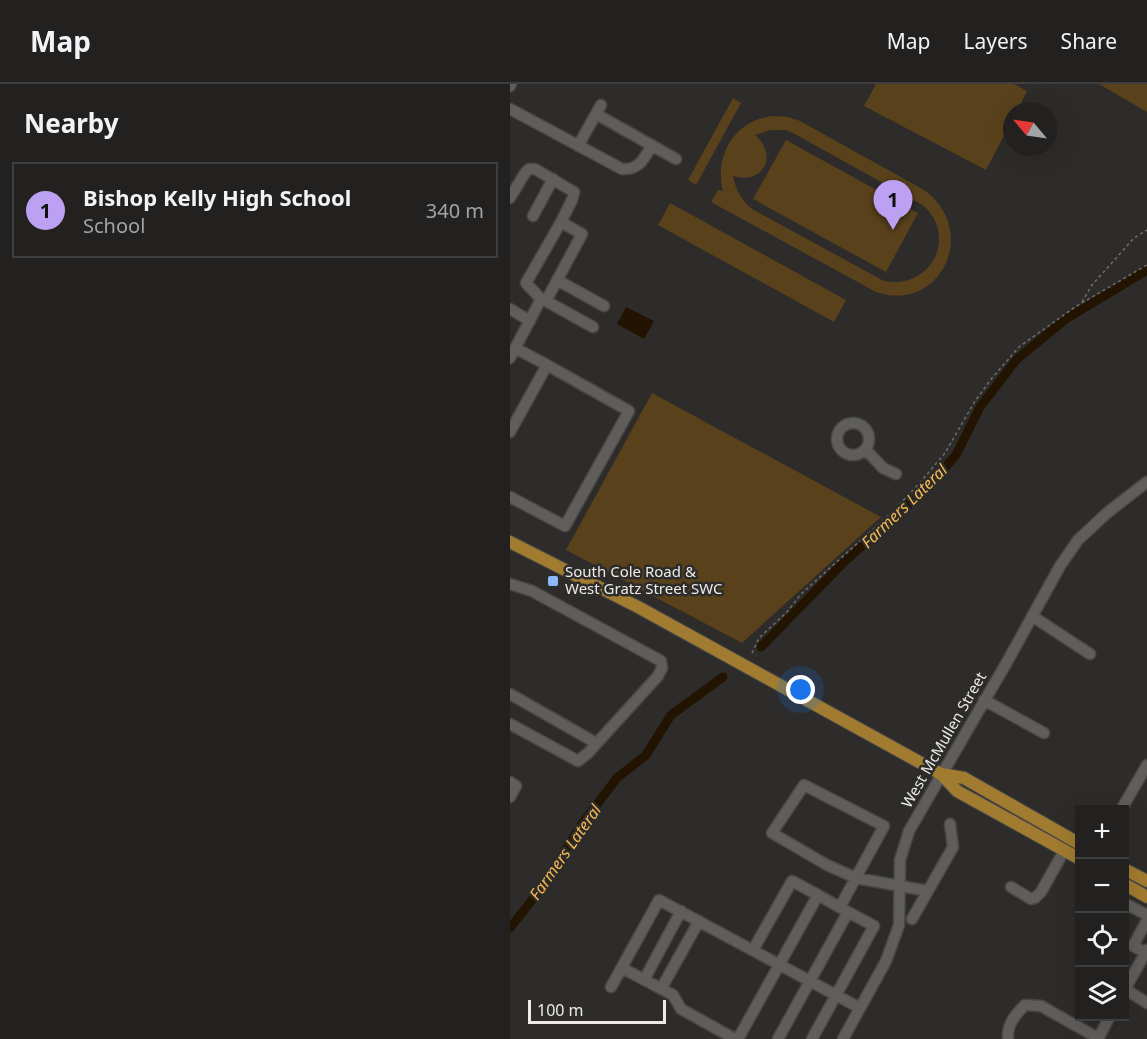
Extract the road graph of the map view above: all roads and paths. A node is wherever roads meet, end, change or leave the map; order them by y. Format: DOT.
graph roads {
  1 [pos="510,109"];
  2 [pos="652,145"];
  3 [pos="578,146"];
  4 [pos="675,159"];
  5 [pos="553,179"];
  6 [pos="510,198"];
  7 [pos="533,216"];
  8 [pos="561,222"];
  9 [pos="1147,230"];
  10 [pos="1147,265"];
  11 [pos="557,280"];
  12 [pos="543,300"];
  13 [pos="1082,303"];
  14 [pos="604,306"];
  15 [pos="510,309"];
  16 [pos="530,321"];
  17 [pos="593,327"];
  18 [pos="513,353"];
  19 [pos="547,365"];
  20 [pos="510,432"];
  21 [pos="866,450"];
  22 [pos="896,474"];
  23 [pos="1147,482"];
  24 [pos="510,497"];
  25 [pos="510,542"];
  26 [pos="510,584"];
  27 [pos="1032,616"];
  28 [pos="752,653"];
  29 [pos="1090,654"];
  30 [pos="510,694"];
  31 [pos="984,700"];
  32 [pos="510,724"];
  33 [pos="1044,733"];
  34 [pos="597,744"];
  35 [pos="1147,765"];
  36 [pos="941,774"];
  37 [pos="510,782"];
  38 [pos="510,796"];
  39 [pos="1124,805"];
  40 [pos="950,824"];
  41 [pos="1075,841"];
  42 [pos="1064,851"];
  43 [pos="1078,859"];
  44 [pos="1129,871"];
  45 [pos="856,878"];
  46 [pos="1147,881"];
  47 [pos="900,885"];
  48 [pos="1129,886"];
  49 [pos="1011,887"];
  50 [pos="928,891"];
  51 [pos="818,895"];
  52 [pos="1147,897"];
  53 [pos="1129,906"];
  54 [pos="844,909"];
  55 [pos="681,912"];
  56 [pos="1147,917"];
  57 [pos="912,920"];
  58 [pos="699,921"];
  59 [pos="1129,947"];
  60 [pos="753,950"];
  61 [pos="1146,952"];
  62 [pos="780,965"];
  63 [pos="622,968"];
  64 [pos="644,980"];
  65 [pos="810,981"];
  66 [pos="1129,983"];
  67 [pos="611,987"];
  68 [pos="661,989"];
  69 [pos="1129,992"];
  70 [pos="837,996"];
  71 [pos="1147,1003"];
  72 [pos="860,1008"];
  73 [pos="1108,1021"];
  74 [pos="1098,1038"];
  75 [pos="737,1039"];
  76 [pos="777,1039"];
  77 [pos="813,1039"];
  78 [pos="843,1039"];
  79 [pos="1008,1039"];
  1 -- 3 [label="street"];
  2 -- 3 [label="street"];
  2 -- 3 [label="street"];
  2 -- 4 [label="street"];
  5 -- 6 [label="street"];
  5 -- 7 [label="street"];
  5 -- 8 [label="street"];
  8 -- 11 [label="street"];
  8 -- 12 [label="street"];
  9 -- 13 [label="path"];
  10 -- 13 [label="path"];
  11 -- 12 [label="street"];
  11 -- 14 [label="street"];
  12 -- 16 [label="street"];
  12 -- 17 [label="street"];
  13 -- 28 [label="path"];
  15 -- 16 [label="street"];
  16 -- 18 [label="street"];
  18 -- 19 [label="street"];
  19 -- 20 [label="street"];
  19 -- 24 [label="street"];
  21 -- 22 [label="street"];
  23 -- 27 [label="street, West McMullen Street"];
  25 -- 36 [label="main road"];
  26 -- 34 [label="street"];
  27 -- 29 [label="street"];
  27 -- 31 [label="street, West McMullen Street"];
  30 -- 34 [label="street"];
  31 -- 33 [label="street"];
  31 -- 36 [label="street, West McMullen Street"];
  32 -- 34 [label="street"];
  35 -- 39 [label="street"];
  36 -- 41 [label="main road"];
  36 -- 42 [label="main road"];
  36 -- 47 [label="street, West McMullen Street"];
  37 -- 38 [label="street"];
  40 -- 50 [label="street"];
  42 -- 43 [label="main road"];
  42 -- 49 [label="street"];
  44 -- 46 [label="main road"];
  45 -- 45 [label="street"];
  45 -- 47 [label="street"];
  45 -- 54 [label="street"];
  47 -- 50 [label="street"];
  47 -- 72 [label="street, West McMullen Street"];
  48 -- 52 [label="main road"];
  50 -- 57 [label="street"];
  51 -- 54 [label="street"];
  51 -- 60 [label="street"];
  51 -- 62 [label="street"];
  53 -- 56 [label="street"];
  54 -- 65 [label="street"];
  54 -- 70 [label="street"];
  55 -- 58 [label="street"];
  55 -- 63 [label="street"];
  55 -- 64 [label="street"];
  56 -- 59 [label="street"];
  58 -- 60 [label="street"];
  58 -- 68 [label="street"];
  59 -- 61 [label="street"];
  60 -- 62 [label="street"];
  61 -- 66 [label="street"];
  62 -- 65 [label="street"];
  62 -- 75 [label="street"];
  63 -- 64 [label="street"];
  63 -- 67 [label="street"];
  64 -- 68 [label="street"];
  65 -- 70 [label="street"];
  65 -- 76 [label="street"];
  68 -- 75 [label="street"];
  69 -- 71 [label="street"];
  70 -- 72 [label="street"];
  70 -- 77 [label="street"];
  72 -- 78 [label="street, West McMullen Street"];
  73 -- 74 [label="street"];
  74 -- 79 [label="street"];
}
